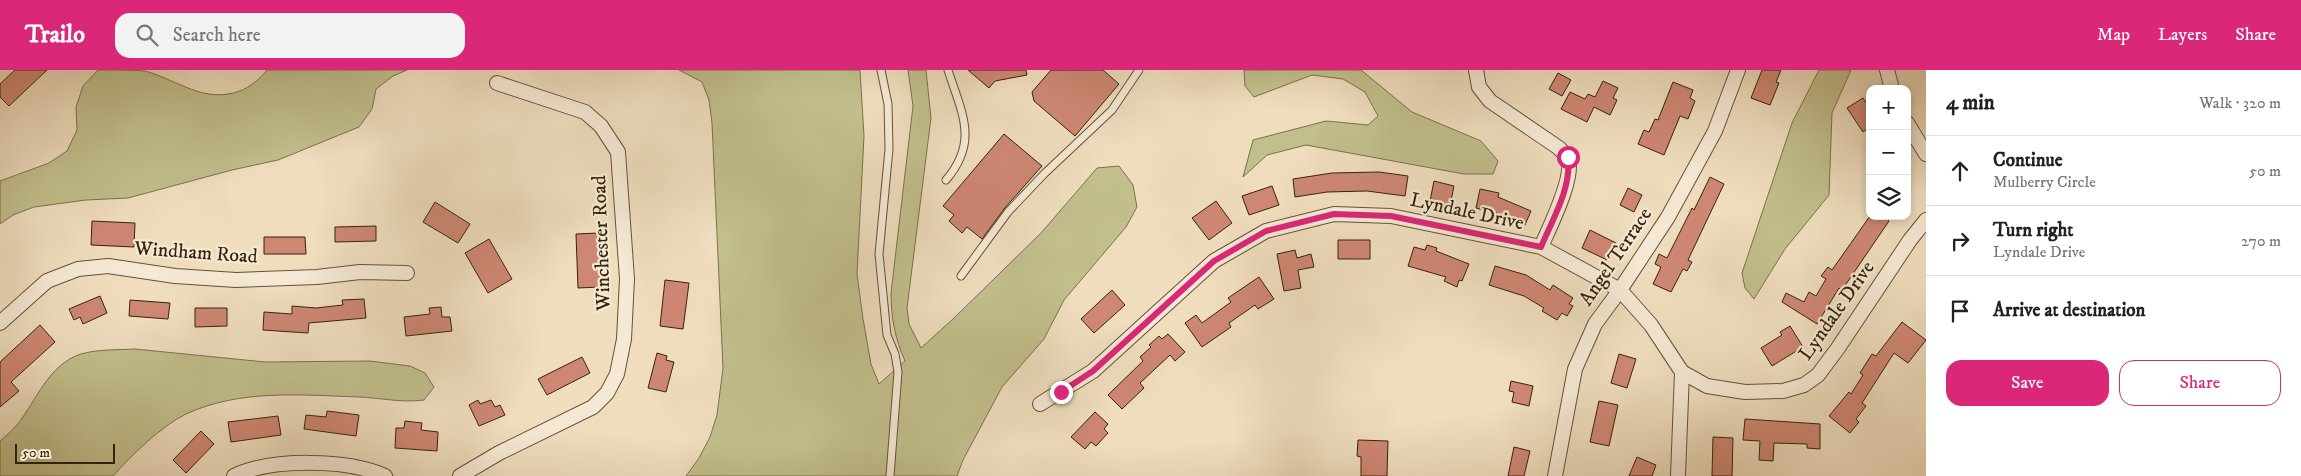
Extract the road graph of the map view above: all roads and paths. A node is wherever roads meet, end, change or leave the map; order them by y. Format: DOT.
graph roads {
  1 [pos="881,70"];
  2 [pos="948,70"];
  3 [pos="1139,70"];
  4 [pos="1476,70"];
  5 [pos="1738,70"];
  6 [pos="1887,70"];
  7 [pos="497,83"];
  8 [pos="1891,85"];
  9 [pos="1911,130"];
  10 [pos="1926,154"];
  11 [pos="946,180"];
  12 [pos="1926,220"];
  13 [pos="1541,247"];
  14 [pos="407,273"];
  15 [pos="961,276"];
  16 [pos="1620,290"];
  17 [pos="0,322"];
  18 [pos="1682,372"];
  19 [pos="1040,404"];
  20 [pos="234,476"];
  21 [pos="385,476"];
  22 [pos="460,476"];
  23 [pos="890,476"];
  24 [pos="1556,476"];
  25 [pos="1678,476"];
  1 -- 23 [label="lane"];
  2 -- 11 [label="lane"];
  3 -- 15 [label="lane"];
  4 -- 13 [label="street"];
  5 -- 16 [label="street, Angel Terrace"];
  6 -- 8 [label="street"];
  7 -- 22 [label="street, Winchester Road"];
  9 -- 10 [label="street"];
  12 -- 18 [label="street, Lyndale Drive"];
  13 -- 16 [label="street, Lyndale Drive"];
  13 -- 19 [label="street, Lyndale Drive"];
  14 -- 17 [label="street, Windham Road"];
  16 -- 18 [label="street, Lyndale Drive"];
  16 -- 24 [label="street, Angel Terrace"];
  18 -- 25 [label="street"];
  20 -- 21 [label="street"];
}
